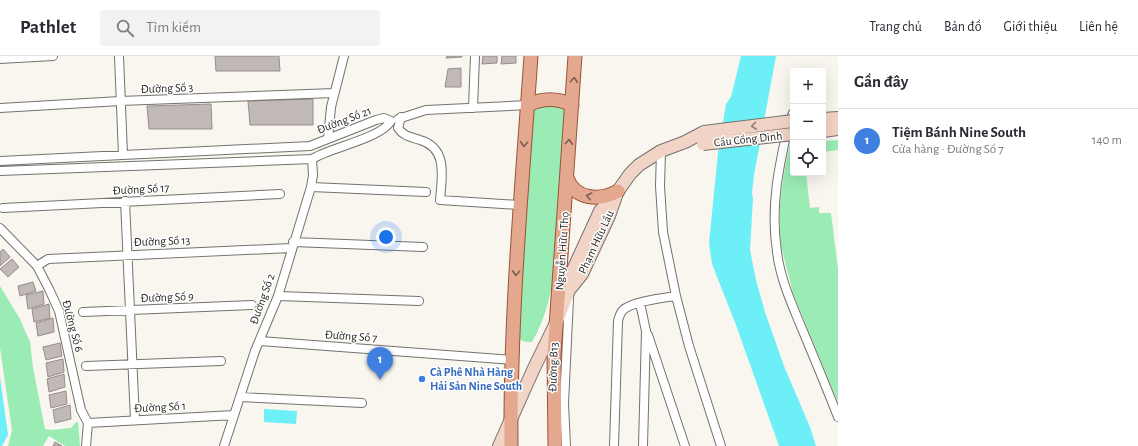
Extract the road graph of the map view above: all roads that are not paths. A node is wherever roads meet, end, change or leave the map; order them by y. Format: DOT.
graph roads {
  1 [pos="53,56"];
  2 [pos="119,56"];
  3 [pos="344,56"];
  4 [pos="475,56"];
  5 [pos="531,56"];
  6 [pos="576,56"];
  7 [pos="0,59"];
  8 [pos="334,93"];
  9 [pos="120,101"];
  10 [pos="528,105"];
  11 [pos="572,105"];
  12 [pos="0,108"];
  13 [pos="473,108"];
  14 [pos="402,117"];
  15 [pos="838,118"];
  16 [pos="826,119"];
  17 [pos="790,120"];
  18 [pos="391,121"];
  19 [pos="790,121"];
  20 [pos="838,129"];
  21 [pos="826,131"];
  22 [pos="704,132"];
  23 [pos="790,134"];
  24 [pos="328,139"];
  25 [pos="685,142"];
  26 [pos="703,144"];
  27 [pos="661,151"];
  28 [pos="123,155"];
  29 [pos="312,159"];
  30 [pos="0,161"];
  31 [pos="0,171"];
  32 [pos="567,178"];
  33 [pos="311,187"];
  34 [pos="618,191"];
  35 [pos="426,192"];
  36 [pos="280,194"];
  37 [pos="125,201"];
  38 [pos="519,205"];
  39 [pos="3,208"];
  40 [pos="0,228"];
  41 [pos="292,245"];
  42 [pos="423,247"];
  43 [pos="127,254"];
  44 [pos="37,266"];
  45 [pos="569,290"];
  46 [pos="278,296"];
  47 [pos="676,296"];
  48 [pos="419,301"];
  49 [pos="640,303"];
  50 [pos="252,305"];
  51 [pos="130,310"];
  52 [pos="83,312"];
  53 [pos="557,321"];
  54 [pos="646,331"];
  55 [pos="260,341"];
  56 [pos="512,360"];
  57 [pos="657,360"];
  58 [pos="221,361"];
  59 [pos="645,362"];
  60 [pos="133,364"];
  61 [pos="86,366"];
  62 [pos="240,397"];
  63 [pos="362,403"];
  64 [pos="234,415"];
  65 [pos="838,417"];
  66 [pos="135,420"];
  67 [pos="88,422"];
  68 [pos="510,422"];
  69 [pos="86,446"];
  70 [pos="224,446"];
  71 [pos="499,446"];
  72 [pos="510,446"];
  73 [pos="555,446"];
  74 [pos="566,446"];
  75 [pos="614,446"];
  76 [pos="643,446"];
  77 [pos="686,446"];
  78 [pos="721,446"];
  1 -- 7 [label="street"];
  2 -- 9 [label="street"];
  3 -- 8 [label="street"];
  4 -- 13 [label="street"];
  5 -- 10 [label="main road"];
  11 -- 6 [label="main road, Nguyễn Hữu Thọ, one-way"];
  8 -- 9 [label="street, Đường Số 3"];
  8 -- 24 [label="street"];
  9 -- 12 [label="street, Đường Số 3"];
  9 -- 28 [label="street"];
  10 -- 11 [label="main road"];
  10 -- 13 [label="street"];
  10 -- 38 [label="main road, one-way"];
  32 -- 11 [label="main road, Nguyễn Hữu Thọ, one-way"];
  13 -- 14 [label="street"];
  14 -- 18 [label="street"];
  14 -- 38 [label="street"];
  15 -- 16 [label="main road"];
  17 -- 65 [label="street"];
  18 -- 24 [label="street, Đường Số 21"];
  18 -- 29 [label="street, Đường Số 21"];
  19 -- 22 [label="main road, Cầu Cống Dinh, one-way, bridge"];
  20 -- 21 [label="main road"];
  22 -- 25 [label="main road, Phạm Hữu Lầu"];
  23 -- 26 [label="main road, Cầu Cống Dinh, bridge"];
  24 -- 28 [label="street, Đường Số 21"];
  25 -- 26 [label="main road, Phạm Hữu Lầu"];
  25 -- 27 [label="main road, Phạm Hữu Lầu"];
  27 -- 34 [label="main road, Phạm Hữu Lầu"];
  27 -- 47 [label="street"];
  28 -- 30 [label="street, Đường Số 21"];
  29 -- 31 [label="street, Đường Số 21"];
  29 -- 33 [label="street, Đường Số 2"];
  34 -- 32 [label="main road, one-way"];
  32 -- 53 [label="main road, Nguyễn Hữu Thọ"];
  33 -- 35 [label="street"];
  33 -- 41 [label="street, Đường Số 2"];
  34 -- 45 [label="main road, Phạm Hữu Lầu"];
  36 -- 37 [label="street, Đường Số 17"];
  37 -- 39 [label="street, Đường Số 17"];
  37 -- 43 [label="street"];
  38 -- 56 [label="main road, one-way"];
  40 -- 44 [label="street, Đường Số 6"];
  41 -- 42 [label="street, Đường Số 13"];
  41 -- 43 [label="street, Đường Số 13"];
  41 -- 46 [label="street, Đường Số 2"];
  43 -- 44 [label="street, Đường Số 13"];
  43 -- 51 [label="street"];
  44 -- 67 [label="street, Đường Số 6"];
  45 -- 53 [label="main road, Phạm Hữu Lầu"];
  45 -- 74 [label="street, Đường B13"];
  46 -- 48 [label="street"];
  46 -- 55 [label="street, Đường Số 2"];
  47 -- 49 [label="street"];
  47 -- 78 [label="street"];
  49 -- 54 [label="street"];
  49 -- 75 [label="street"];
  50 -- 51 [label="street, Đường Số 9"];
  51 -- 52 [label="street, Đường Số 9"];
  51 -- 60 [label="street"];
  53 -- 68 [label="main road, Phạm Hữu Lầu"];
  53 -- 73 [label="main road, Nguyễn Hữu Thọ"];
  54 -- 57 [label="street"];
  54 -- 59 [label="street"];
  55 -- 56 [label="street, Đường Số 7"];
  55 -- 62 [label="street, Đường Số 2"];
  56 -- 68 [label="main road"];
  57 -- 59 [label="street"];
  57 -- 77 [label="street"];
  58 -- 60 [label="street"];
  59 -- 76 [label="street"];
  60 -- 61 [label="street"];
  60 -- 66 [label="street"];
  62 -- 63 [label="street"];
  62 -- 64 [label="street, Đường Số 2"];
  64 -- 66 [label="street, Đường Số 1"];
  64 -- 70 [label="street, Đường Số 2"];
  66 -- 67 [label="street, Đường Số 1"];
  67 -- 69 [label="street"];
  68 -- 71 [label="main road, Phạm Hữu Lầu"];
  68 -- 72 [label="main road"];
}
